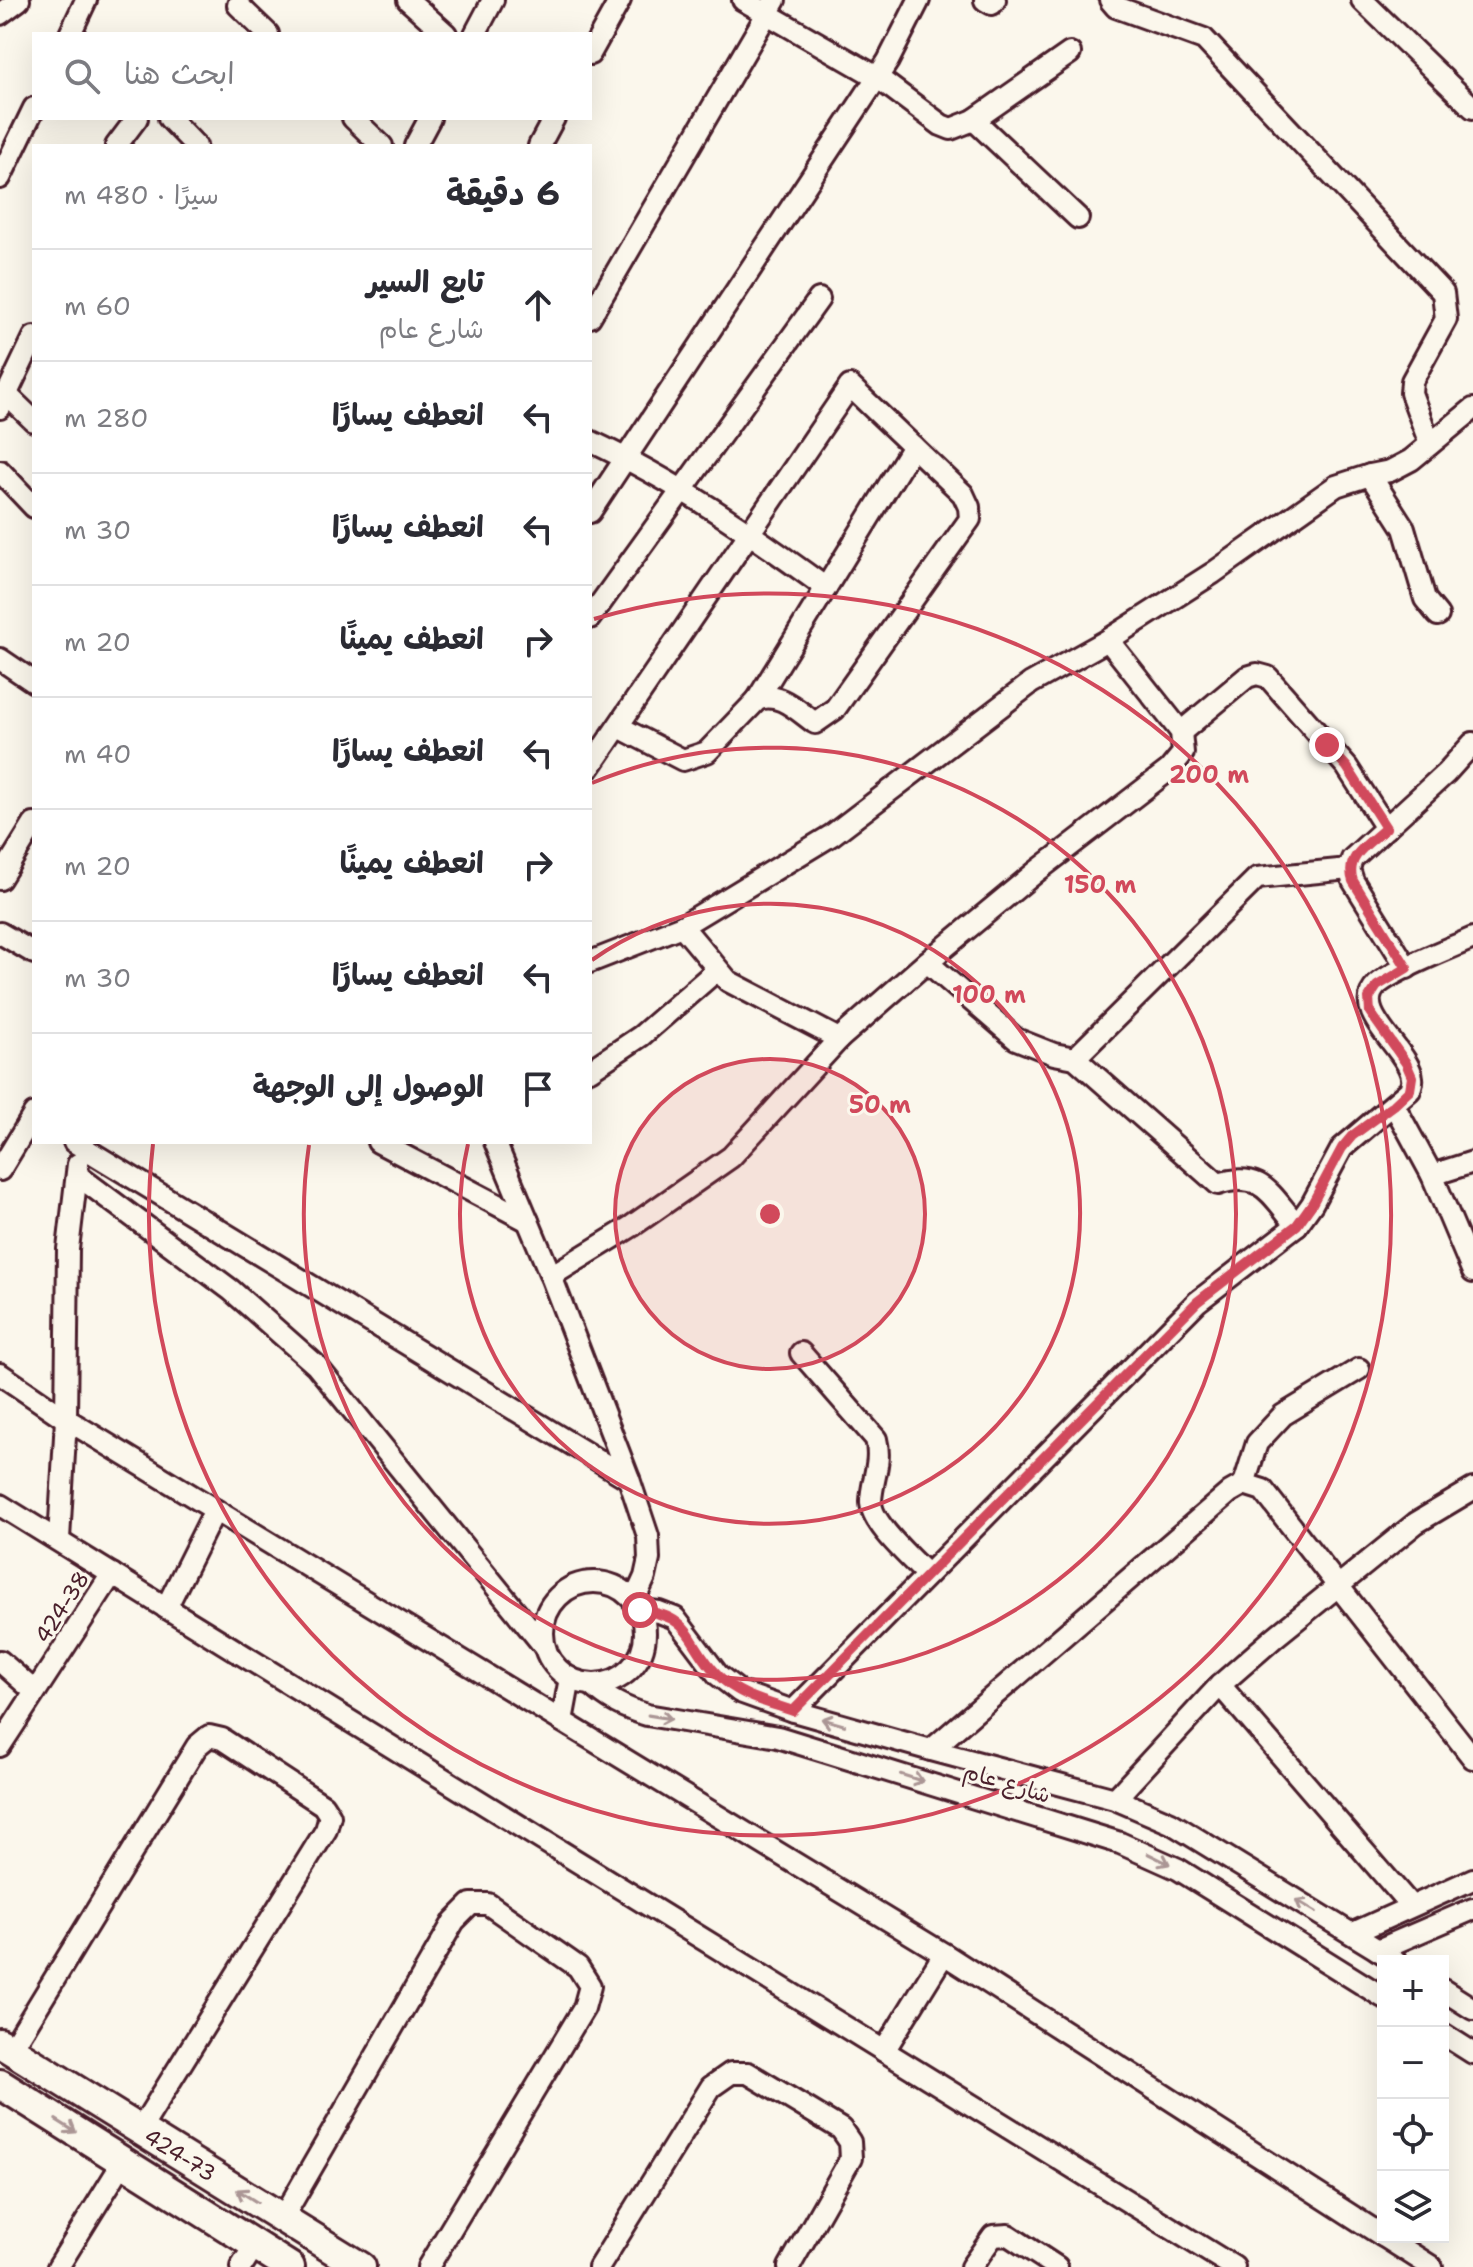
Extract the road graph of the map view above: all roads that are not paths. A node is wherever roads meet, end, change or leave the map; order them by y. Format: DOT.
graph roads {
  1 [pos="19,0"];
  2 [pos="86,0"];
  3 [pos="408,0"];
  4 [pos="493,0"];
  5 [pos="620,0"];
  6 [pos="743,0"];
  7 [pos="919,0"];
  8 [pos="985,0"];
  9 [pos="995,0"];
  10 [pos="1110,0"];
  11 [pos="1362,0"];
  12 [pos="238,5"];
  13 [pos="771,6"];
  14 [pos="0,14"];
  15 [pos="71,32"];
  16 [pos="266,32"];
  17 [pos="444,32"];
  18 [pos="476,32"];
  19 [pos="592,50"];
  20 [pos="1070,53"];
  21 [pos="877,77"];
  22 [pos="1473,108"];
  23 [pos="32,112"];
  24 [pos="136,120"];
  25 [pos="171,120"];
  26 [pos="355,120"];
  27 [pos="429,120"];
  28 [pos="553,120"];
  29 [pos="974,120"];
  30 [pos="118,144"];
  31 [pos="194,144"];
  32 [pos="380,144"];
  33 [pos="416,144"];
  34 [pos="540,144"];
  35 [pos="0,178"];
  36 [pos="1078,218"];
  37 [pos="819,299"];
  38 [pos="592,314"];
  39 [pos="32,341"];
  40 [pos="3,401"];
  41 [pos="1473,409"];
  42 [pos="32,420"];
  43 [pos="592,442"];
  44 [pos="1430,444"];
  45 [pos="913,446"];
  46 [pos="625,457"];
  47 [pos="0,471"];
  48 [pos="1370,475"];
  49 [pos="682,491"];
  50 [pos="32,505"];
  51 [pos="592,509"];
  52 [pos="749,531"];
  53 [pos="826,588"];
  54 [pos="592,615"];
  55 [pos="1438,615"];
  56 [pos="1108,640"];
  57 [pos="0,659"];
  58 [pos="32,681"];
  59 [pos="757,700"];
  60 [pos="619,727"];
  61 [pos="1181,732"];
  62 [pos="1473,743"];
  63 [pos="592,763"];
  64 [pos="32,827"];
  65 [pos="1386,828"];
  66 [pos="1349,869"];
  67 [pos="0,879"];
  68 [pos="682,926"];
  69 [pos="0,933"];
  70 [pos="1473,938"];
  71 [pos="32,952"];
  72 [pos="592,961"];
  73 [pos="927,962"];
  74 [pos="1407,968"];
  75 [pos="717,970"];
  76 [pos="839,1039"];
  77 [pos="1075,1058"];
  78 [pos="592,1069"];
  79 [pos="1394,1105"];
  80 [pos="32,1117"];
  81 [pos="77,1144"];
  82 [pos="382,1144"];
  83 [pos="496,1144"];
  84 [pos="1473,1162"];
  85 [pos="0,1170"];
  86 [pos="77,1175"];
  87 [pos="1432,1175"];
  88 [pos="528,1221"];
  89 [pos="1297,1225"];
  90 [pos="1473,1272"];
  91 [pos="551,1276"];
  92 [pos="801,1353"];
  93 [pos="1359,1369"];
  94 [pos="0,1374"];
  95 [pos="66,1419"];
  96 [pos="629,1479"];
  97 [pos="1244,1484"];
  98 [pos="1472,1490"];
  99 [pos="0,1505"];
  100 [pos="215,1510"];
  101 [pos="59,1539"];
  102 [pos="112,1574"];
  103 [pos="927,1575"];
  104 [pos="1338,1586"];
  105 [pos="637,1605"];
  106 [pos="166,1608"];
  107 [pos="544,1646"];
  108 [pos="0,1661"];
  109 [pos="570,1678"];
  110 [pos="591,1684"];
  111 [pos="1220,1685"];
  112 [pos="35,1692"];
  113 [pos="793,1711"];
  114 [pos="562,1721"];
  115 [pos="0,1746"];
  116 [pos="931,1750"];
  117 [pos="1473,1758"];
  118 [pos="1115,1799"];
  119 [pos="1247,1871"];
  120 [pos="1473,1879"];
  121 [pos="1229,1901"];
  122 [pos="1411,1906"];
  123 [pos="1473,1909"];
  124 [pos="1353,1933"];
  125 [pos="1378,1950"];
  126 [pos="944,1954"];
  127 [pos="1386,1955"];
  128 [pos="1377,1993"];
  129 [pos="1449,1994"];
  130 [pos="1473,2009"];
  131 [pos="1449,2038"];
  132 [pos="5,2046"];
  133 [pos="884,2051"];
  134 [pos="1473,2053"];
  135 [pos="1,2086"];
  136 [pos="140,2130"];
  137 [pos="123,2162"];
  138 [pos="282,2219"];
  139 [pos="1377,2232"];
  140 [pos="1395,2243"];
  141 [pos="248,2256"];
  142 [pos="58,2267"];
  143 [pos="290,2267"];
  144 [pos="361,2267"];
  145 [pos="428,2267"];
  146 [pos="599,2267"];
  147 [pos="789,2267"];
  148 [pos="971,2267"];
  149 [pos="1057,2267"];
  150 [pos="1234,2267"];
  151 [pos="1432,2267"];
  1 -- 14 [label="street"];
  2 -- 15 [label="street"];
  3 -- 17 [label="street"];
  4 -- 18 [label="street"];
  5 -- 19 [label="street"];
  6 -- 13 [label="street"];
  7 -- 21 [label="street"];
  8 -- 9 [label="street"];
  10 -- 44 [label="street"];
  11 -- 22 [label="street"];
  12 -- 16 [label="street"];
  13 -- 21 [label="street"];
  13 -- 38 [label="street"];
  20 -- 29 [label="street"];
  21 -- 29 [label="street"];
  21 -- 46 [label="street"];
  23 -- 35 [label="street"];
  24 -- 30 [label="street"];
  25 -- 31 [label="street"];
  26 -- 32 [label="street"];
  27 -- 33 [label="street"];
  28 -- 34 [label="street"];
  29 -- 36 [label="street"];
  37 -- 49 [label="street"];
  39 -- 40 [label="street"];
  40 -- 42 [label="street"];
  41 -- 44 [label="street"];
  43 -- 46 [label="street"];
  44 -- 48 [label="street"];
  45 -- 52 [label="street"];
  45 -- 53 [label="street"];
  45 -- 59 [label="street"];
  46 -- 49 [label="street"];
  46 -- 51 [label="street"];
  47 -- 50 [label="street"];
  48 -- 55 [label="street"];
  48 -- 56 [label="street"];
  49 -- 52 [label="street"];
  49 -- 54 [label="street"];
  52 -- 53 [label="street"];
  52 -- 60 [label="street"];
  53 -- 59 [label="street"];
  56 -- 61 [label="street"];
  56 -- 68 [label="street"];
  57 -- 58 [label="street"];
  59 -- 60 [label="street"];
  60 -- 63 [label="street"];
  61 -- 65 [label="street"];
  61 -- 73 [label="street"];
  62 -- 65 [label="street"];
  64 -- 67 [label="street"];
  65 -- 66 [label="street"];
  66 -- 74 [label="street"];
  66 -- 77 [label="street"];
  68 -- 72 [label="street"];
  68 -- 75 [label="street"];
  69 -- 71 [label="street"];
  70 -- 74 [label="street"];
  73 -- 76 [label="street"];
  73 -- 77 [label="street"];
  74 -- 79 [label="street"];
  75 -- 76 [label="street"];
  75 -- 78 [label="street"];
  76 -- 91 [label="street"];
  77 -- 89 [label="street"];
  79 -- 87 [label="street"];
  79 -- 89 [label="street"];
  80 -- 85 [label="street"];
  81 -- 86 [label="street"];
  81 -- 96 [label="street"];
  82 -- 88 [label="street"];
  83 -- 88 [label="street"];
  84 -- 87 [label="street"];
  86 -- 95 [label="street"];
  86 -- 107 [label="street"];
  87 -- 90 [label="street"];
  88 -- 91 [label="street"];
  89 -- 103 [label="street"];
  91 -- 96 [label="street"];
  92 -- 103 [label="street"];
  93 -- 97 [label="street"];
  94 -- 95 [label="street"];
  95 -- 100 [label="street"];
  95 -- 101 [label="street"];
  96 -- 105 [label="street"];
  97 -- 104 [label="street"];
  97 -- 116 [label="street"];
  98 -- 104 [label="street"];
  99 -- 101 [label="street"];
  100 -- 106 [label="street"];
  100 -- 114 [label="street"];
  101 -- 102 [label="street"];
  102 -- 106 [label="street"];
  102 -- 112 [label="street, 424-38"];
  103 -- 113 [label="street"];
  104 -- 111 [label="street"];
  104 -- 117 [label="street"];
  105 -- 107 [label="street"];
  105 -- 110 [label="street"];
  105 -- 113 [label="street, شارع عام"];
  106 -- 133 [label="street"];
  107 -- 109 [label="street"];
  108 -- 112 [label="street"];
  109 -- 110 [label="street"];
  109 -- 114 [label="street"];
  110 -- 121 [label="street, شارع عام, one-way"];
  111 -- 118 [label="street"];
  111 -- 122 [label="street"];
  112 -- 115 [label="street, 424-38"];
  116 -- 113 [label="street, شارع عام, one-way"];
  114 -- 126 [label="street"];
  116 -- 118 [label="street, شارع عام"];
  118 -- 119 [label="street, شارع عام"];
  119 -- 121 [label="street"];
  124 -- 119 [label="street, شارع عام, one-way"];
  120 -- 122 [label="street"];
  121 -- 128 [label="street, شارع عام"];
  122 -- 124 [label="street"];
  123 -- 125 [label="street"];
  124 -- 125 [label="street, شارع عام"];
  125 -- 127 [label="street, شارع عام"];
  126 -- 133 [label="street"];
  126 -- 139 [label="street"];
  129 -- 130 [label="street"];
  131 -- 134 [label="street"];
  132 -- 136 [label="street, 424-73"];
  132 -- 136 [label="street"];
  133 -- 150 [label="street"];
  135 -- 137 [label="street, 424-73, one-way"];
  138 -- 136 [label="street, 424-73, one-way"];
  137 -- 141 [label="street, 424-73"];
  137 -- 142 [label="street"];
  138 -- 144 [label="street, 424-73"];
  138 -- 145 [label="street"];
  140 -- 151 [label="street"];
  141 -- 143 [label="street, 424-73"];
  146 -- 147 [label="street"];
  148 -- 149 [label="street"];
}
